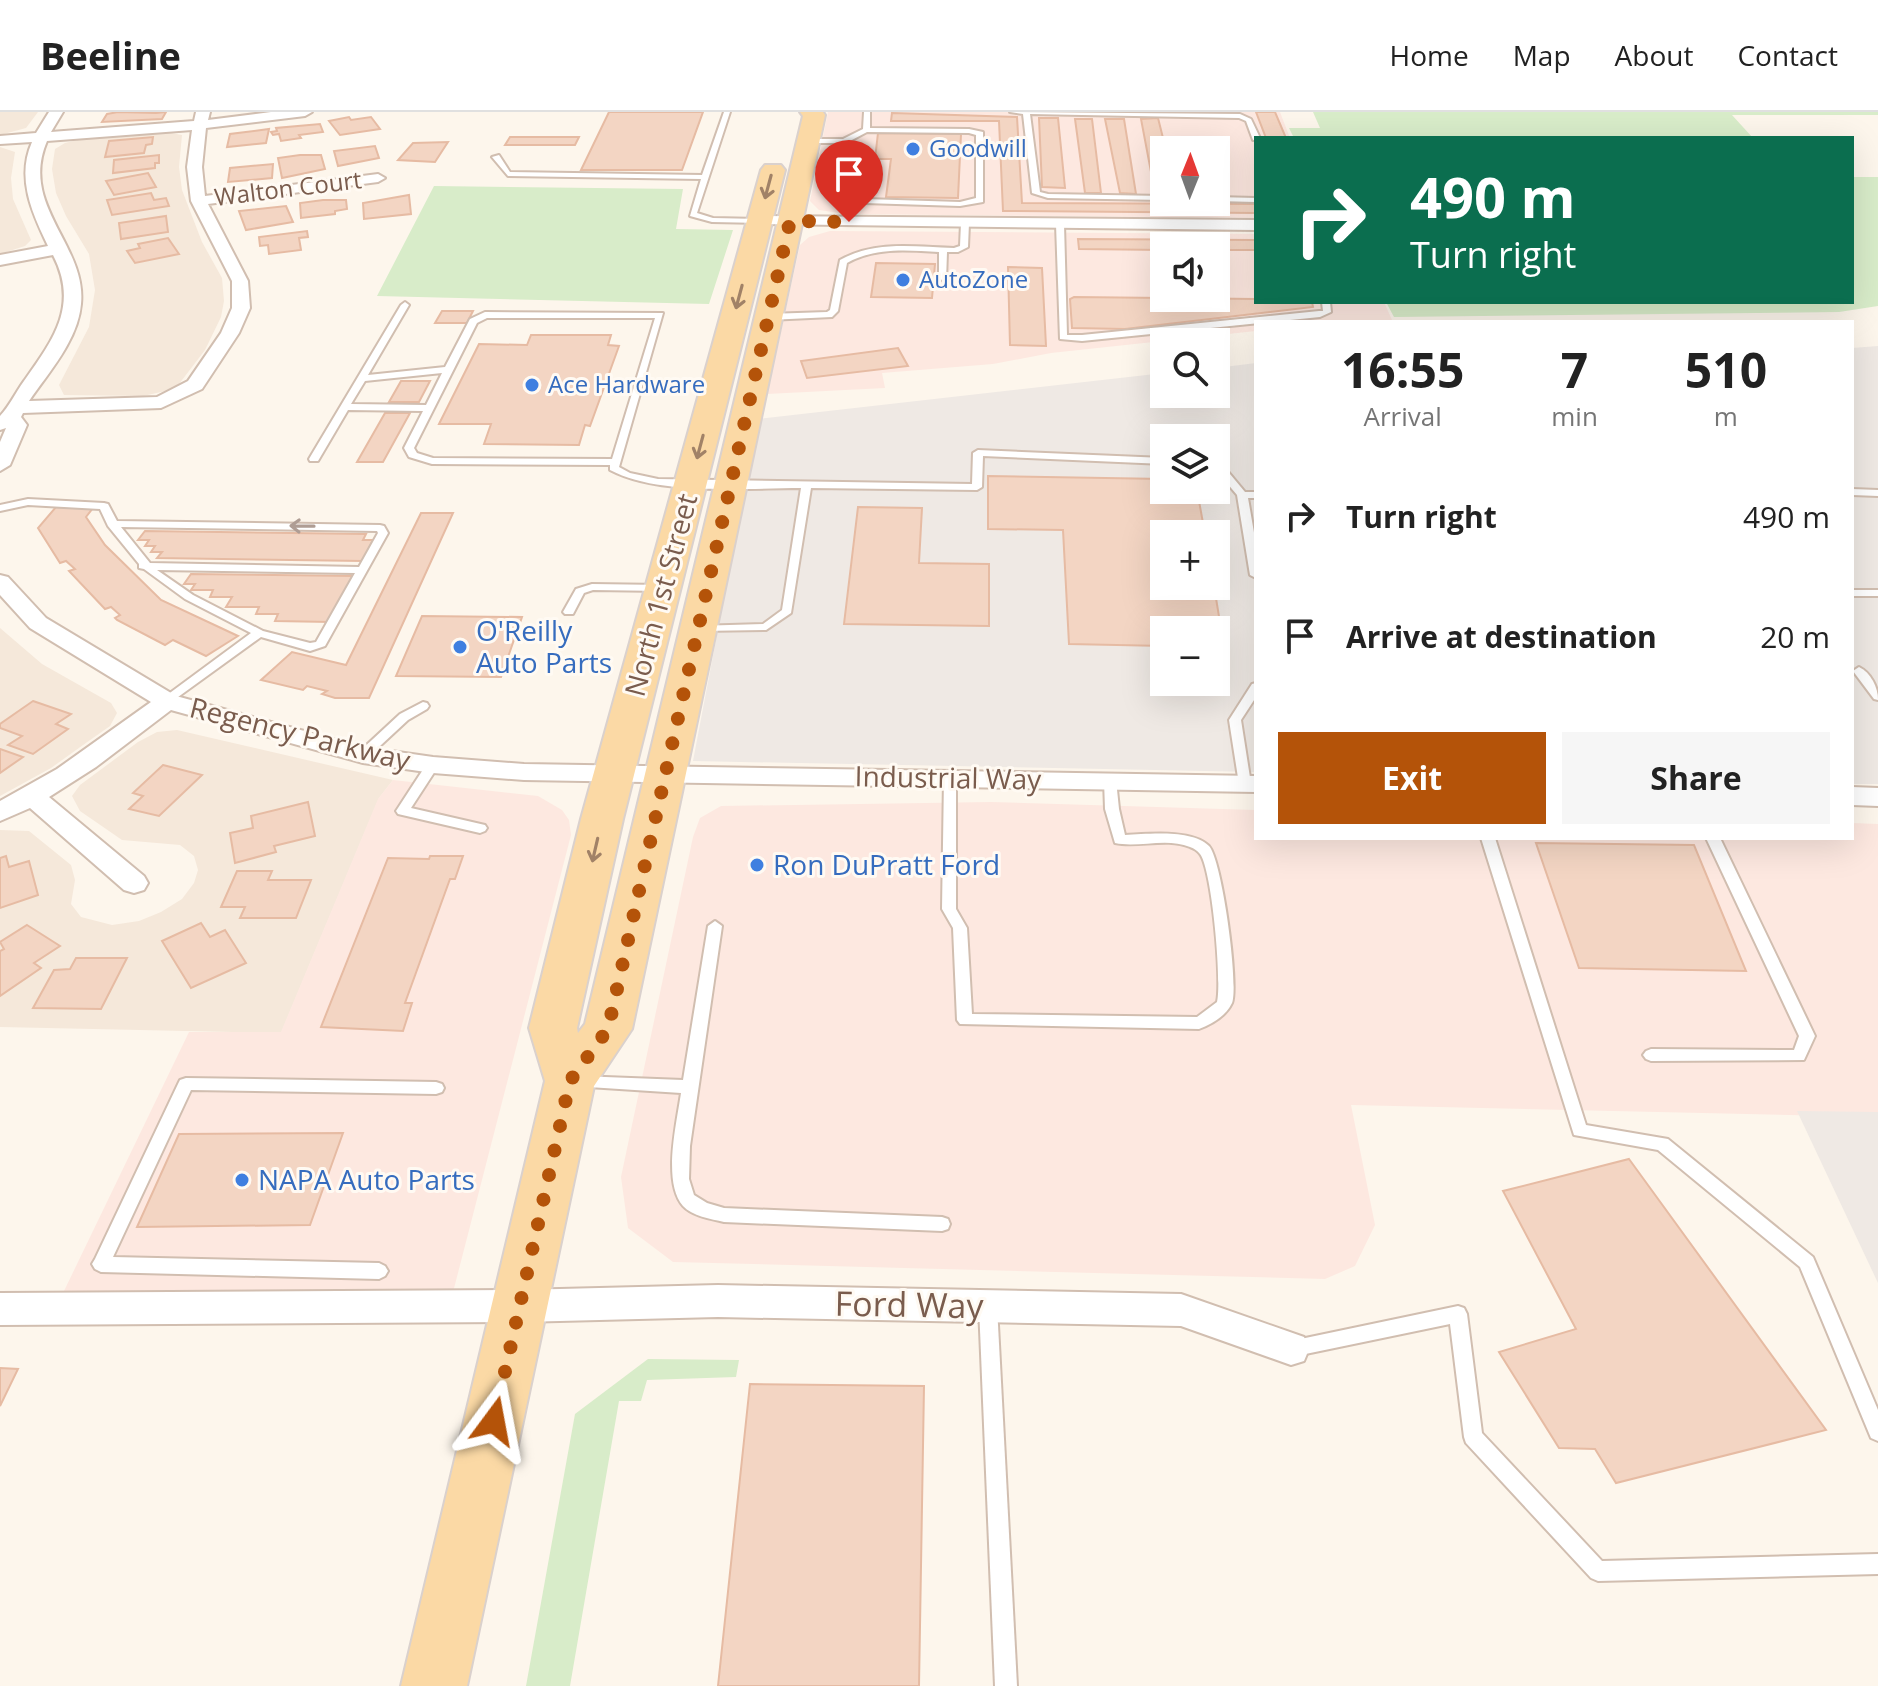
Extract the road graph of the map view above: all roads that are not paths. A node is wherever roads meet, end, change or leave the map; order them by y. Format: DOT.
graph roads {
  1 [pos="56,112"];
  2 [pos="305,112"];
  3 [pos="727,112"];
  4 [pos="867,112"];
  5 [pos="1013,112"];
  6 [pos="797,113"];
  7 [pos="1026,113"];
  8 [pos="201,118"];
  9 [pos="866,130"];
  10 [pos="1255,136"];
  11 [pos="39,137"];
  12 [pos="0,140"];
  13 [pos="809,141"];
  14 [pos="844,141"];
  15 [pos="777,153"];
  16 [pos="496,157"];
  17 [pos="704,177"];
  18 [pos="378,178"];
  19 [pos="1150,198"];
  20 [pos="1230,199"];
  21 [pos="1254,200"];
  22 [pos="199,201"];
  23 [pos="759,221"];
  24 [pos="790,221"];
  25 [pos="965,223"];
  26 [pos="1060,224"];
  27 [pos="1254,225"];
  28 [pos="57,249"];
  29 [pos="943,250"];
  30 [pos="0,260"];
  31 [pos="943,279"];
  32 [pos="1326,304"];
  33 [pos="405,305"];
  34 [pos="768,317"];
  35 [pos="1260,320"];
  36 [pos="1254,321"];
  37 [pos="449,369"];
  38 [pos="361,379"];
  39 [pos="345,407"];
  40 [pos="429,408"];
  41 [pos="9,416"];
  42 [pos="314,459"];
  43 [pos="1150,460"];
  44 [pos="616,462"];
  45 [pos="0,465"];
  46 [pos="1230,481"];
  47 [pos="690,484"];
  48 [pos="732,485"];
  49 [pos="806,486"];
  50 [pos="1854,492"];
  51 [pos="1878,493"];
  52 [pos="1242,495"];
  53 [pos="1254,495"];
  54 [pos="0,508"];
  55 [pos="112,524"];
  56 [pos="1254,564"];
  57 [pos="143,566"];
  58 [pos="363,570"];
  59 [pos="0,582"];
  60 [pos="664,588"];
  61 [pos="1854,593"];
  62 [pos="1878,593"];
  63 [pos="569,612"];
  64 [pos="699,628"];
  65 [pos="259,633"];
  66 [pos="1859,671"];
  67 [pos="1254,690"];
  68 [pos="1878,696"];
  69 [pos="167,701"];
  70 [pos="423,706"];
  71 [pos="363,755"];
  72 [pos="433,765"];
  73 [pos="640,774"];
  74 [pos="950,778"];
  75 [pos="1110,780"];
  76 [pos="1250,784"];
  77 [pos="1854,796"];
  78 [pos="33,797"];
  79 [pos="1878,797"];
  80 [pos="0,812"];
  81 [pos="480,828"];
  82 [pos="1489,840"];
  83 [pos="1714,840"];
  84 [pos="134,883"];
  85 [pos="715,926"];
  86 [pos="1651,1055"];
  87 [pos="570,1081"];
  88 [pos="690,1087"];
  89 [pos="436,1088"];
  90 [pos="942,1224"];
  91 [pos="379,1271"];
  92 [pos="520,1306"];
  93 [pos="988,1306"];
  94 [pos="0,1309"];
  95 [pos="1291,1349"];
  96 [pos="1878,1432"];
  97 [pos="1878,1564"];
  98 [pos="434,1686"];
  99 [pos="1006,1686"];
  1 -- 11 [label="street"];
  2 -- 8 [label="street"];
  3 -- 17 [label="lane"];
  4 -- 9 [label="lane"];
  5 -- 7 [label="lane"];
  6 -- 13 [label="main road, North 1st Street"];
  7 -- 10 [label="lane"];
  7 -- 19 [label="lane"];
  8 -- 11 [label="street"];
  8 -- 22 [label="street"];
  9 -- 14 [label="lane"];
  9 -- 14 [label="lane"];
  11 -- 12 [label="street"];
  11 -- 28 [label="street"];
  13 -- 14 [label="lane"];
  13 -- 24 [label="main road, North 1st Street"];
  15 -- 23 [label="main road, North 1st Street, one-way"];
  16 -- 17 [label="lane"];
  17 -- 23 [label="lane"];
  18 -- 22 [label="street, Walton Court"];
  20 -- 21 [label="lane"];
  22 -- 41 [label="street"];
  23 -- 24 [label="street"];
  23 -- 47 [label="main road, North 1st Street, one-way"];
  24 -- 25 [label="street"];
  24 -- 34 [label="main road, North 1st Street"];
  25 -- 26 [label="street"];
  25 -- 29 [label="lane"];
  26 -- 27 [label="street"];
  26 -- 36 [label="lane"];
  28 -- 30 [label="street"];
  28 -- 41 [label="street"];
  29 -- 31 [label="lane"];
  29 -- 34 [label="lane"];
  32 -- 35 [label="lane"];
  33 -- 38 [label="lane"];
  34 -- 48 [label="main road, North 1st Street"];
  37 -- 38 [label="lane"];
  37 -- 40 [label="lane"];
  37 -- 44 [label="lane"];
  38 -- 39 [label="lane"];
  39 -- 40 [label="lane"];
  39 -- 42 [label="lane"];
  40 -- 44 [label="lane"];
  41 -- 45 [label="street"];
  43 -- 49 [label="lane"];
  44 -- 47 [label="lane"];
  46 -- 52 [label="lane"];
  47 -- 48 [label="lane"];
  47 -- 60 [label="main road, North 1st Street"];
  48 -- 49 [label="lane"];
  48 -- 64 [label="main road, North 1st Street"];
  49 -- 64 [label="lane"];
  50 -- 51 [label="lane"];
  52 -- 53 [label="lane"];
  52 -- 56 [label="lane"];
  54 -- 55 [label="lane"];
  55 -- 57 [label="lane"];
  58 -- 55 [label="lane, one-way"];
  57 -- 58 [label="lane"];
  57 -- 65 [label="lane"];
  58 -- 65 [label="lane"];
  59 -- 69 [label="street, Regency Parkway"];
  60 -- 63 [label="lane"];
  60 -- 73 [label="main road, North 1st Street"];
  61 -- 62 [label="lane"];
  64 -- 73 [label="main road, North 1st Street"];
  65 -- 69 [label="lane"];
  66 -- 68 [label="lane"];
  67 -- 76 [label="lane"];
  69 -- 71 [label="street, Regency Parkway"];
  69 -- 78 [label="street"];
  70 -- 71 [label="lane"];
  71 -- 72 [label="street, Regency Parkway"];
  72 -- 73 [label="street, Regency Parkway"];
  72 -- 81 [label="lane"];
  73 -- 74 [label="street, Industrial Way"];
  73 -- 87 [label="main road, North 1st Street"];
  74 -- 75 [label="street, Industrial Way"];
  74 -- 75 [label="lane"];
  75 -- 76 [label="street, Industrial Way"];
  77 -- 79 [label="street"];
  78 -- 80 [label="street"];
  78 -- 84 [label="street"];
  82 -- 96 [label="lane"];
  83 -- 86 [label="lane"];
  85 -- 88 [label="lane"];
  87 -- 88 [label="lane"];
  87 -- 92 [label="main road, North 1st Street"];
  88 -- 90 [label="lane"];
  89 -- 91 [label="lane"];
  92 -- 93 [label="street, Ford Way"];
  92 -- 94 [label="street, Ford Way"];
  92 -- 98 [label="main road, North 1st Street"];
  93 -- 95 [label="street, Ford Way"];
  93 -- 99 [label="lane"];
  95 -- 97 [label="lane"];
}
